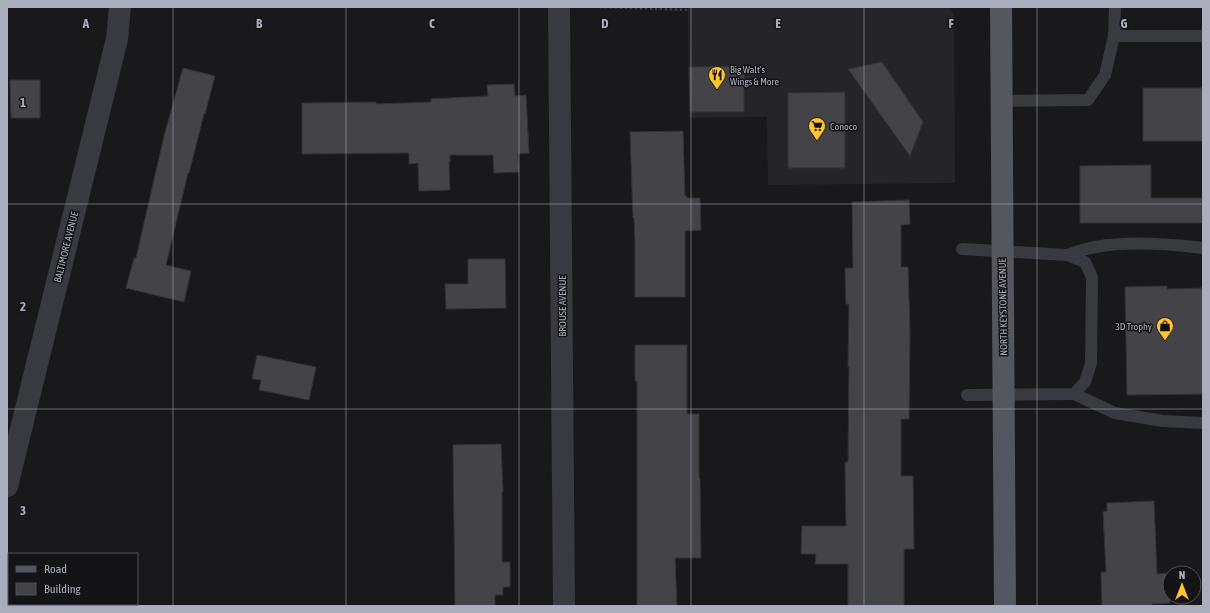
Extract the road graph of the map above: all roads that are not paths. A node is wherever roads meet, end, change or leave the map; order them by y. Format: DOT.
graph roads {
  1 [pos="120,7"];
  2 [pos="559,7"];
  3 [pos="1001,7"];
  4 [pos="1115,7"];
  5 [pos="1114,36"];
  6 [pos="1203,36"];
  7 [pos="1001,101"];
  8 [pos="1203,248"];
  9 [pos="962,249"];
  10 [pos="1002,251"];
  11 [pos="1068,255"];
  12 [pos="1074,394"];
  13 [pos="967,395"];
  14 [pos="1004,395"];
  15 [pos="1203,423"];
  16 [pos="7,486"];
  17 [pos="564,606"];
  18 [pos="1005,606"];
  1 -- 16 [label="street, BALTIMORE AVENUE"];
  2 -- 17 [label="street, BROUSE AVENUE"];
  3 -- 7 [label="main road, NORTH KEYSTONE AVENUE"];
  4 -- 5 [label="lane"];
  5 -- 6 [label="lane"];
  5 -- 7 [label="lane"];
  7 -- 10 [label="main road, NORTH KEYSTONE AVENUE"];
  8 -- 11 [label="lane"];
  9 -- 10 [label="lane"];
  10 -- 11 [label="lane"];
  10 -- 14 [label="main road, NORTH KEYSTONE AVENUE"];
  11 -- 12 [label="lane"];
  12 -- 14 [label="lane"];
  12 -- 15 [label="lane"];
  13 -- 14 [label="lane"];
  14 -- 18 [label="main road, NORTH KEYSTONE AVENUE"];
}
